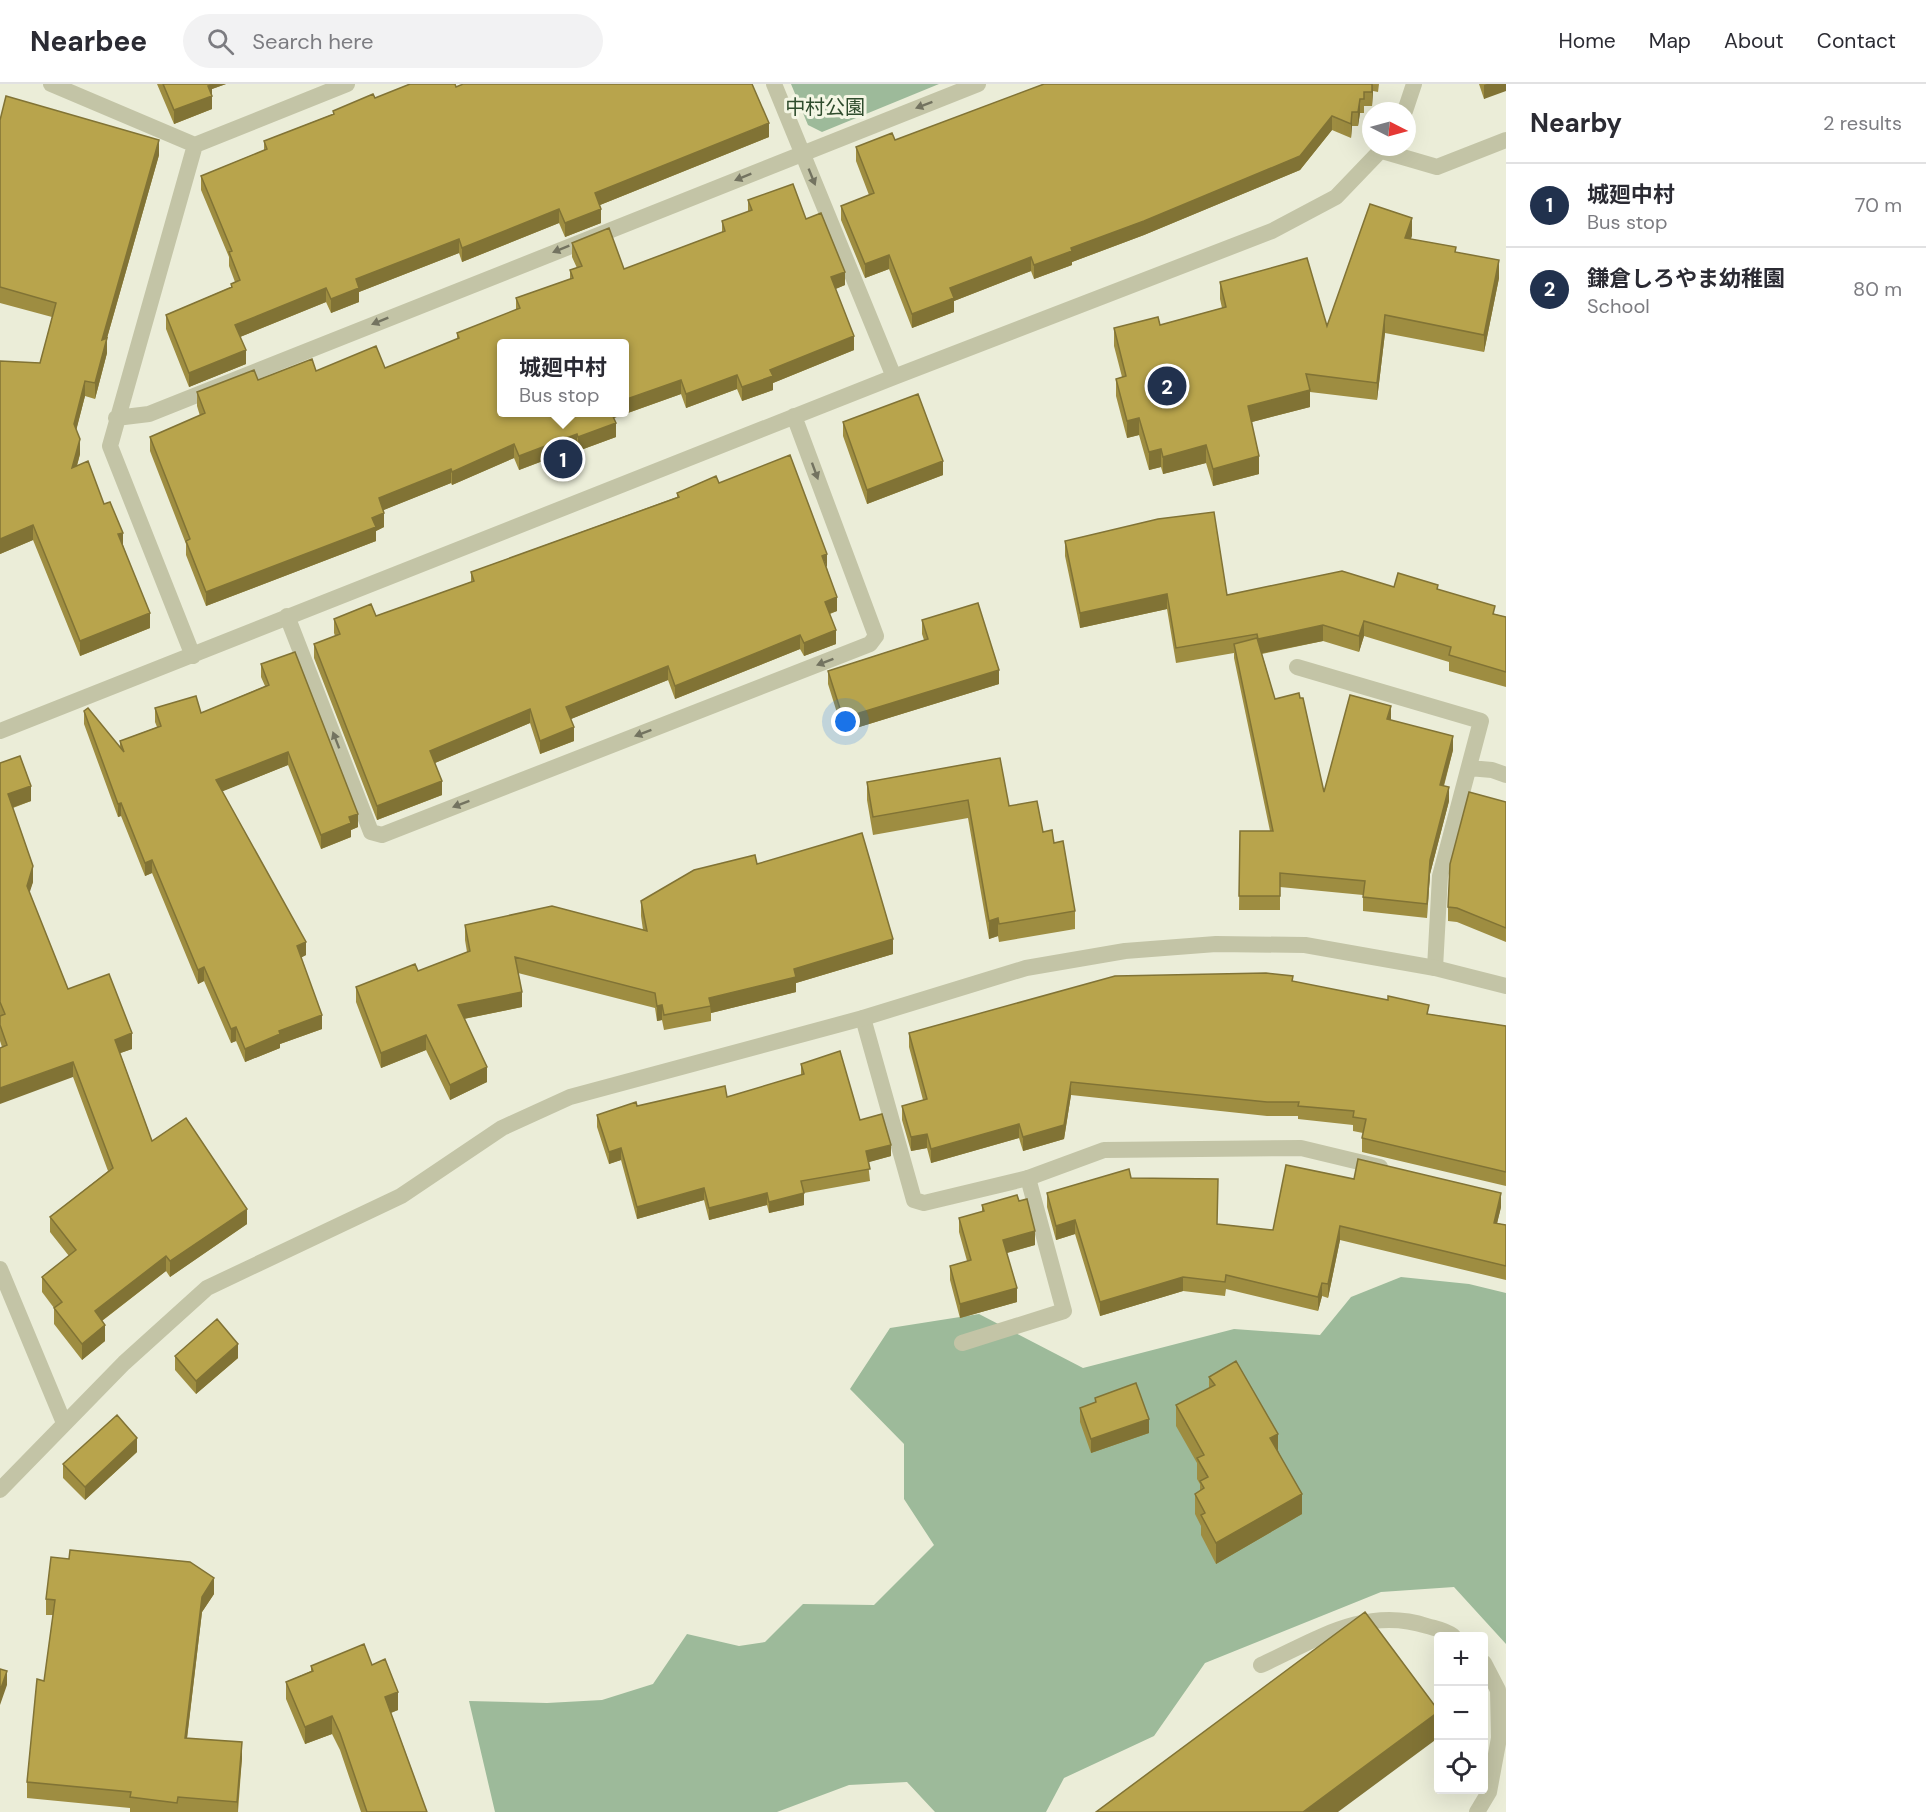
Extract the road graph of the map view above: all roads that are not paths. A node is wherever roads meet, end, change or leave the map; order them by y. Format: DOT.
graph roads {
  1 [pos="51,84"];
  2 [pos="347,84"];
  3 [pos="774,84"];
  4 [pos="978,84"];
  5 [pos="1414,84"];
  6 [pos="1408,102"];
  7 [pos="1506,140"];
  8 [pos="195,145"];
  9 [pos="802,153"];
  10 [pos="1376,156"];
  11 [pos="1404,156"];
  12 [pos="894,377"];
  13 [pos="794,416"];
  14 [pos="116,418"];
  15 [pos="287,616"];
  16 [pos="193,656"];
  17 [pos="1297,667"];
  18 [pos="0,731"];
  19 [pos="1469,768"];
  20 [pos="1506,775"];
  21 [pos="1435,968"];
  22 [pos="1506,986"];
  23 [pos="863,1018"];
  24 [pos="1392,1170"];
  25 [pos="1028,1178"];
  26 [pos="0,1269"];
  27 [pos="962,1343"];
  28 [pos="64,1423"];
  29 [pos="0,1490"];
  30 [pos="1447,1632"];
  31 [pos="1261,1665"];
  32 [pos="1488,1671"];
  33 [pos="1477,1812"];
  1 -- 8 [label="street"];
  2 -- 8 [label="street"];
  3 -- 9 [label="street"];
  4 -- 9 [label="street, one-way"];
  5 -- 6 [label="street"];
  7 -- 11 [label="street"];
  8 -- 14 [label="street"];
  9 -- 12 [label="street, one-way"];
  9 -- 14 [label="street, one-way"];
  10 -- 12 [label="street"];
  12 -- 13 [label="street"];
  13 -- 15 [label="street"];
  13 -- 15 [label="street, one-way"];
  14 -- 16 [label="street"];
  15 -- 16 [label="street"];
  16 -- 18 [label="street"];
  17 -- 19 [label="street"];
  19 -- 20 [label="street"];
  19 -- 21 [label="street"];
  21 -- 22 [label="street"];
  21 -- 23 [label="street"];
  23 -- 25 [label="street"];
  23 -- 28 [label="street"];
  24 -- 25 [label="street"];
  25 -- 27 [label="street"];
  26 -- 28 [label="street"];
  28 -- 29 [label="street"];
  30 -- 31 [label="street"];
  32 -- 33 [label="street"];
}
